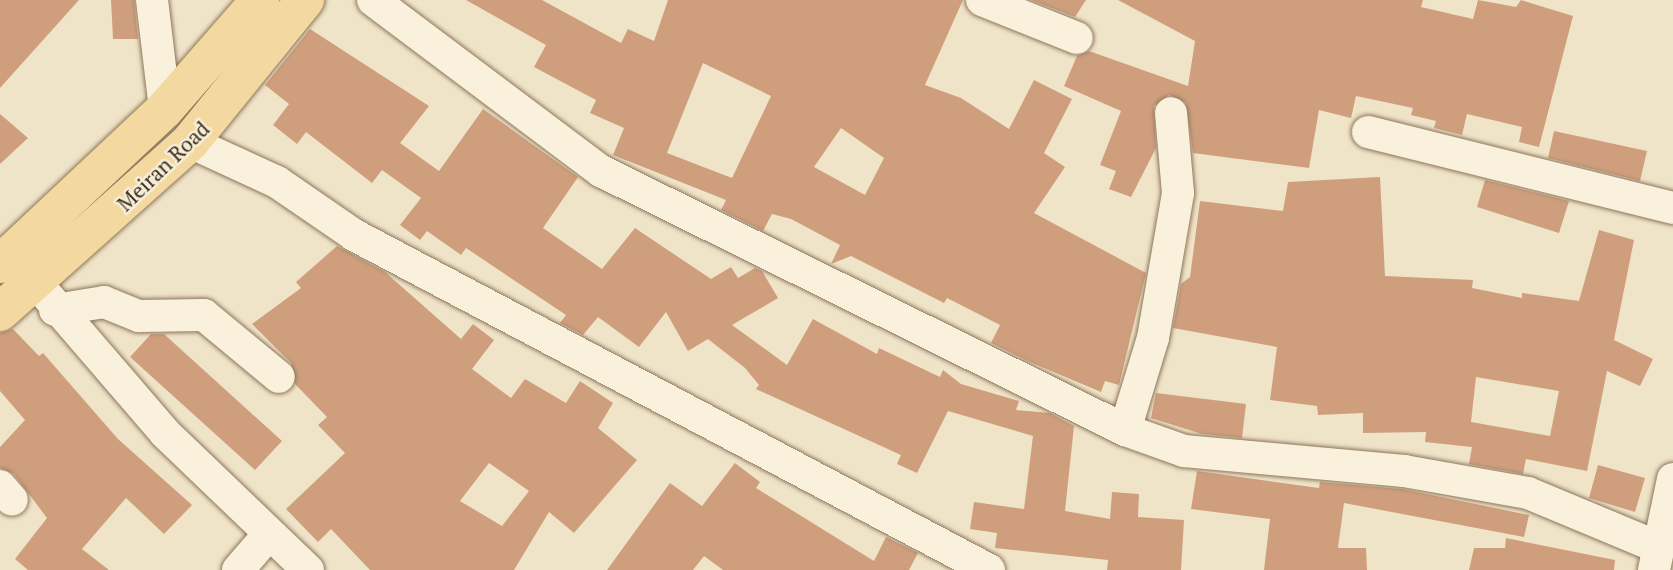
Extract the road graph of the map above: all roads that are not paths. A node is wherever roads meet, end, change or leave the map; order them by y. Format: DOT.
graph roads {
  1 [pos="152,0"];
  2 [pos="260,0"];
  3 [pos="305,0"];
  4 [pos="373,0"];
  5 [pos="982,0"];
  6 [pos="1077,38"];
  7 [pos="165,109"];
  8 [pos="1171,113"];
  9 [pos="1367,132"];
  10 [pos="190,142"];
  11 [pos="1673,208"];
  12 [pos="20,270"];
  13 [pos="0,312"];
  14 [pos="279,377"];
  15 [pos="1125,430"];
  16 [pos="1673,479"];
  17 [pos="269,534"];
  18 [pos="1656,558"];
  19 [pos="238,570"];
  20 [pos="308,570"];
  21 [pos="989,570"];
  1 -- 7 [label="street"];
  2 -- 7 [label="main road, Meiran Road"];
  3 -- 10 [label="main road, Meiran Road"];
  4 -- 15 [label="street"];
  5 -- 6 [label="street"];
  7 -- 12 [label="main road, Meiran Road"];
  8 -- 15 [label="street"];
  9 -- 11 [label="street"];
  10 -- 12 [label="main road, Meiran Road"];
  10 -- 21 [label="street"];
  12 -- 13 [label="main road, Meiran Road"];
  12 -- 14 [label="street"];
  12 -- 17 [label="street"];
  15 -- 18 [label="street"];
  16 -- 18 [label="street"];
  17 -- 19 [label="street"];
  17 -- 20 [label="street"];
}
